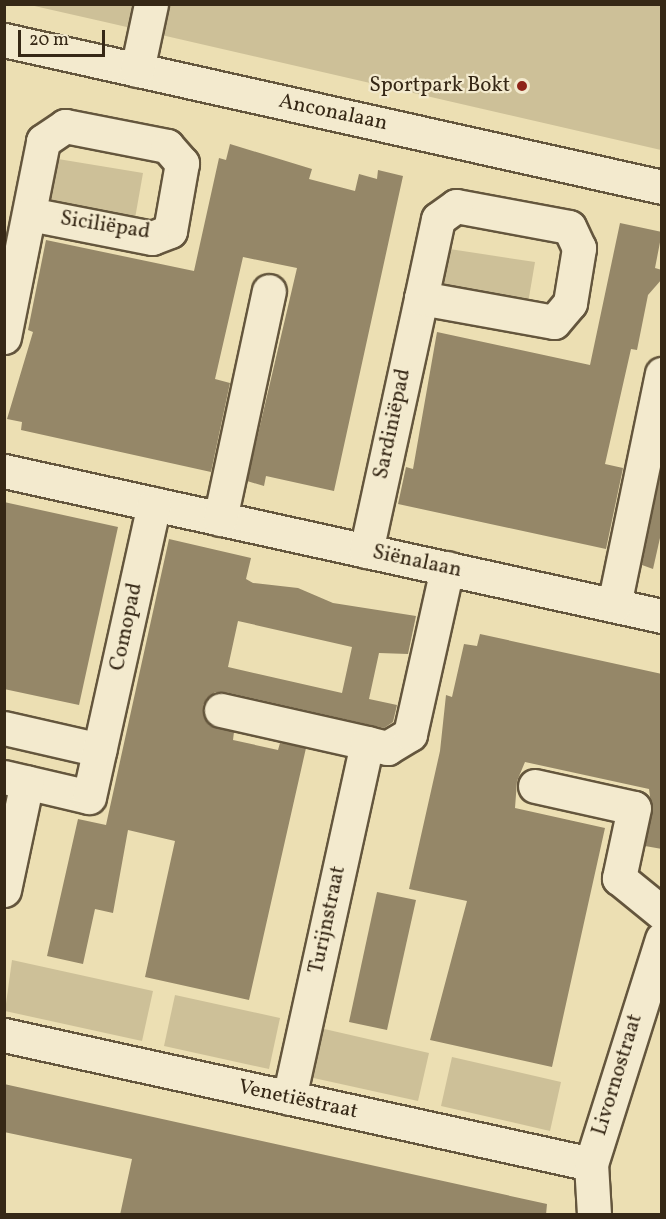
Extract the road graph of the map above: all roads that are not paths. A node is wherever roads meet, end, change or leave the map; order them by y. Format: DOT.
graph roads {
  1 [pos="151,4"];
  2 [pos="4,40"];
  3 [pos="137,70"];
  4 [pos="662,187"];
  5 [pos="30,214"];
  6 [pos="269,291"];
  7 [pos="421,298"];
  8 [pos="4,337"];
  9 [pos="662,374"];
  10 [pos="4,471"];
  11 [pos="154,504"];
  12 [pos="220,519"];
  13 [pos="366,551"];
  14 [pos="447,568"];
  15 [pos="614,605"];
  16 [pos="662,615"];
  17 [pos="221,710"];
  18 [pos="4,728"];
  19 [pos="368,743"];
  20 [pos="100,750"];
  21 [pos="16,780"];
  22 [pos="535,786"];
  23 [pos="4,890"];
  24 [pos="662,913"];
  25 [pos="662,939"];
  26 [pos="4,1035"];
  27 [pos="289,1098"];
  28 [pos="591,1164"];
  29 [pos="594,1215"];
  1 -- 3 [label="street"];
  2 -- 3 [label="street, Anconalaan"];
  3 -- 4 [label="street, Anconalaan"];
  5 -- 5 [label="street, Siciliëpad"];
  5 -- 8 [label="street, Siciliëpad"];
  6 -- 12 [label="street"];
  7 -- 7 [label="street, Sardiniëpad"];
  7 -- 13 [label="street, Sardiniëpad"];
  9 -- 15 [label="street"];
  10 -- 11 [label="street, Siënalaan"];
  11 -- 12 [label="street, Siënalaan"];
  11 -- 20 [label="street, Comopad"];
  12 -- 13 [label="street, Siënalaan"];
  13 -- 14 [label="street, Siënalaan"];
  14 -- 15 [label="street, Siënalaan"];
  14 -- 19 [label="street"];
  15 -- 16 [label="street, Siënalaan"];
  17 -- 19 [label="street"];
  18 -- 20 [label="street"];
  19 -- 27 [label="street, Turijnstraat"];
  20 -- 21 [label="street, Comopad"];
  21 -- 23 [label="street, Comopad"];
  22 -- 24 [label="street"];
  25 -- 28 [label="street, Livornostraat"];
  26 -- 27 [label="street, Venetiëstraat"];
  27 -- 28 [label="street, Venetiëstraat"];
  28 -- 29 [label="street, Livornostraat"];
}
